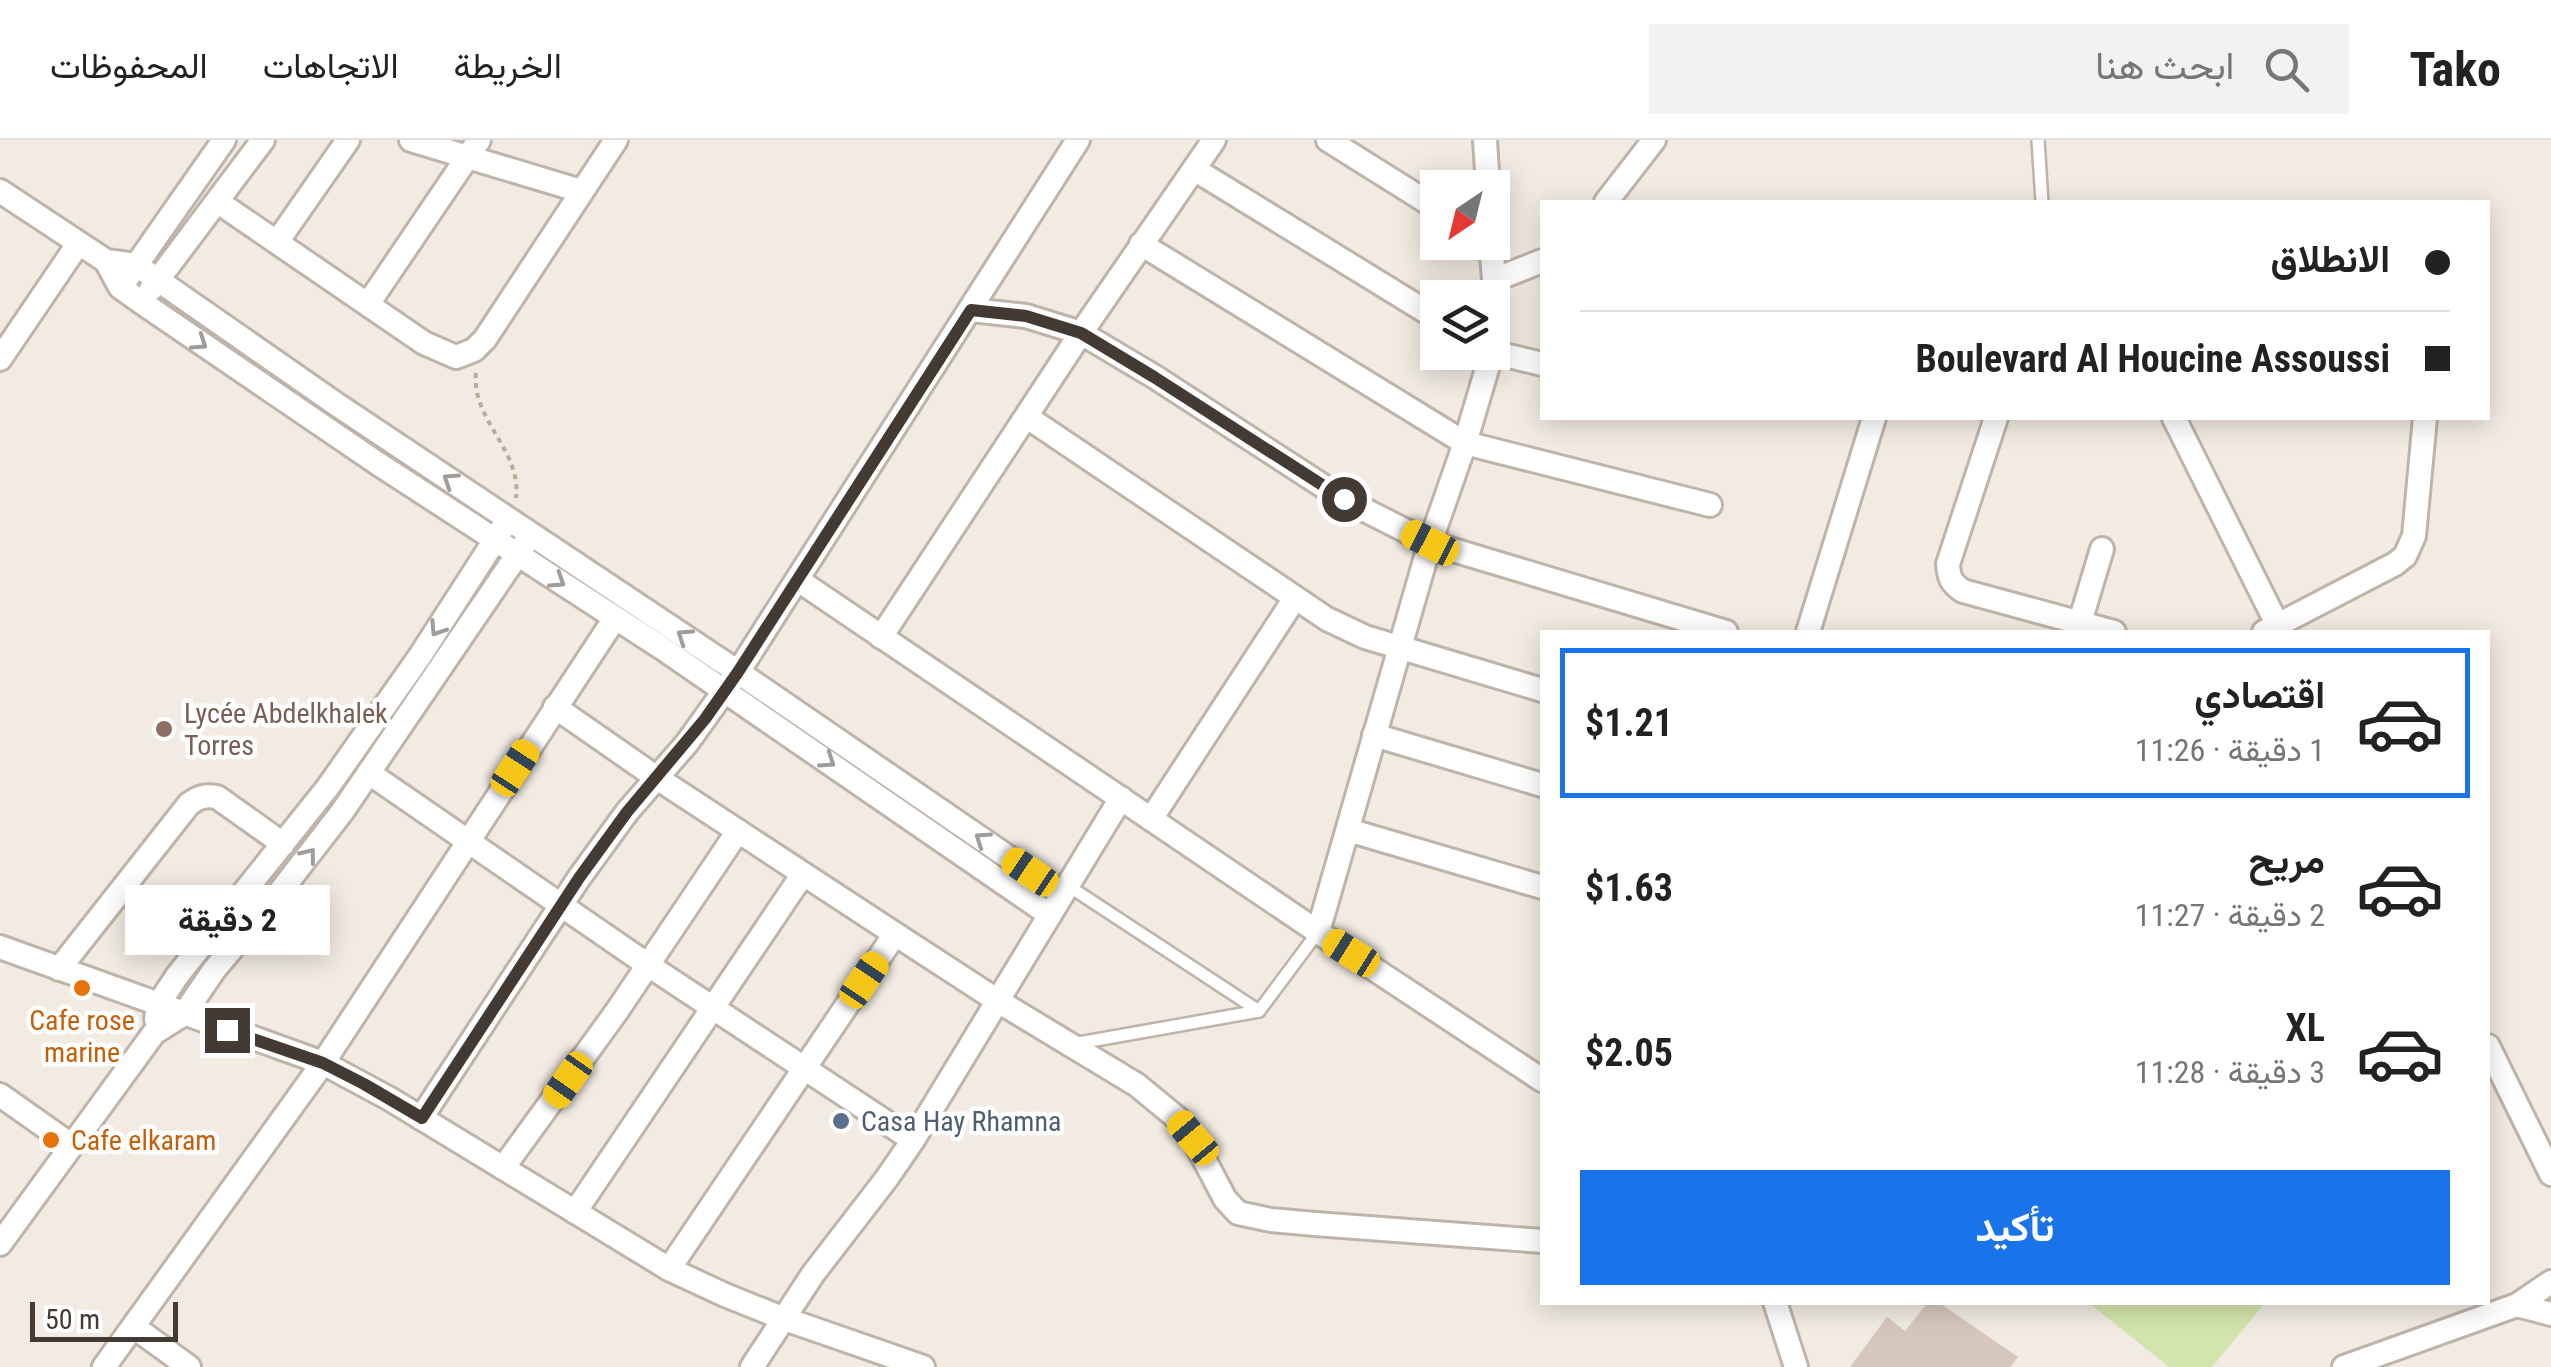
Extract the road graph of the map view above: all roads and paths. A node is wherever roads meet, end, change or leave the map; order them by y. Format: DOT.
graph roads {
  1 [pos="224,140"];
  2 [pos="264,140"];
  3 [pos="348,140"];
  4 [pos="410,140"];
  5 [pos="616,140"];
  6 [pos="1078,140"];
  7 [pos="1214,140"];
  8 [pos="1328,140"];
  9 [pos="1485,140"];
  10 [pos="1654,140"];
  11 [pos="2038,140"];
  12 [pos="474,148"];
  13 [pos="1194,169"];
  14 [pos="1487,170"];
  15 [pos="0,191"];
  16 [pos="581,192"];
  17 [pos="1420,197"];
  18 [pos="1608,200"];
  19 [pos="2042,200"];
  20 [pos="218,202"];
  21 [pos="277,242"];
  22 [pos="78,244"];
  23 [pos="1141,244"];
  24 [pos="1493,260"];
  25 [pos="106,262"];
  26 [pos="1540,264"];
  27 [pos="136,266"];
  28 [pos="158,280"];
  29 [pos="1494,280"];
  30 [pos="120,288"];
  31 [pos="141,302"];
  32 [pos="368,304"];
  33 [pos="1420,308"];
  34 [pos="971,310"];
  35 [pos="1081,333"];
  36 [pos="485,339"];
  37 [pos="1510,357"];
  38 [pos="0,360"];
  39 [pos="1540,364"];
  40 [pos="1487,370"];
  41 [pos="1027,417"];
  42 [pos="1873,420"];
  43 [pos="1995,420"];
  44 [pos="2175,420"];
  45 [pos="2425,420"];
  46 [pos="1465,444"];
  47 [pos="1710,506"];
  48 [pos="509,518"];
  49 [pos="532,534"];
  50 [pos="495,540"];
  51 [pos="1430,543"];
  52 [pos="2102,549"];
  53 [pos="518,555"];
  54 [pos="798,580"];
  55 [pos="1295,598"];
  56 [pos="615,618"];
  57 [pos="2079,628"];
  58 [pos="1719,630"];
  59 [pos="1809,630"];
  60 [pos="2274,630"];
  61 [pos="882,637"];
  62 [pos="1400,648"];
  63 [pos="732,682"];
  64 [pos="1540,689"];
  65 [pos="555,707"];
  66 [pos="1374,735"];
  67 [pos="369,773"];
  68 [pos="656,778"];
  69 [pos="1540,784"];
  70 [pos="1120,798"];
  71 [pos="1151,819"];
  72 [pos="1348,830"];
  73 [pos="738,831"];
  74 [pos="467,842"];
  75 [pos="283,844"];
  76 [pos="802,874"];
  77 [pos="1540,886"];
  78 [pos="1065,889"];
  79 [pos="561,905"];
  80 [pos="1050,914"];
  81 [pos="1318,932"];
  82 [pos="894,934"];
  83 [pos="0,947"];
  84 [pos="648,965"];
  85 [pos="59,969"];
  86 [pos="998,1001"];
  87 [pos="158,1005"];
  88 [pos="712,1006"];
  89 [pos="1259,1011"];
  90 [pos="184,1014"];
  91 [pos="154,1033"];
  92 [pos="1073,1044"];
  93 [pos="2490,1050"];
  94 [pos="323,1063"];
  95 [pos="806,1068"];
  96 [pos="1540,1079"];
  97 [pos="0,1096"];
  98 [pos="422,1118"];
  99 [pos="913,1140"];
  100 [pos="71,1145"];
  101 [pos="502,1168"];
  102 [pos="2551,1174"];
  103 [pos="575,1212"];
  104 [pos="1540,1240"];
  105 [pos="0,1244"];
  106 [pos="669,1268"];
  107 [pos="2551,1282"];
  108 [pos="1776,1305"];
  109 [pos="2517,1305"];
  110 [pos="2551,1314"];
  111 [pos="782,1318"];
  112 [pos="134,1327"];
  113 [pos="2354,1365"];
  114 [pos="104,1367"];
  115 [pos="188,1367"];
  116 [pos="752,1367"];
  117 [pos="924,1367"];
  118 [pos="1796,1367"];
  1 -- 27 [label="street"];
  2 -- 20 [label="street"];
  3 -- 21 [label="street"];
  4 -- 12 [label="street"];
  5 -- 16 [label="street"];
  6 -- 34 [label="street"];
  7 -- 13 [label="street"];
  8 -- 17 [label="street"];
  9 -- 14 [label="street"];
  10 -- 18 [label="street"];
  11 -- 19 [label="lane"];
  12 -- 16 [label="street"];
  12 -- 32 [label="street"];
  13 -- 23 [label="street"];
  13 -- 33 [label="street"];
  15 -- 22 [label="street"];
  16 -- 36 [label="street"];
  20 -- 21 [label="street"];
  20 -- 28 [label="street"];
  21 -- 32 [label="street"];
  22 -- 25 [label="street"];
  22 -- 38 [label="street"];
  23 -- 35 [label="street"];
  23 -- 46 [label="street"];
  24 -- 29 [label="street"];
  25 -- 27 [label="street"];
  25 -- 30 [label="street"];
  26 -- 29 [label="street"];
  27 -- 28 [label="street"];
  27 -- 30 [label="street"];
  28 -- 31 [label="street"];
  48 -- 28 [label="street, one-way"];
  30 -- 31 [label="street"];
  31 -- 50 [label="street, one-way"];
  32 -- 36 [label="street"];
  34 -- 35 [label="street"];
  34 -- 54 [label="street"];
  35 -- 41 [label="street"];
  35 -- 51 [label="street"];
  36 -- 48 [label="path"];
  37 -- 39 [label="street"];
  40 -- 46 [label="street"];
  41 -- 55 [label="street"];
  41 -- 61 [label="street"];
  42 -- 59 [label="street"];
  43 -- 57 [label="street"];
  44 -- 60 [label="street"];
  45 -- 60 [label="street"];
  46 -- 47 [label="street"];
  46 -- 51 [label="street"];
  48 -- 49 [label="street"];
  48 -- 50 [label="street"];
  49 -- 53 [label="street"];
  63 -- 49 [label="street, one-way"];
  50 -- 53 [label="street"];
  50 -- 75 [label="street, one-way"];
  51 -- 58 [label="street"];
  51 -- 62 [label="street"];
  52 -- 57 [label="street"];
  53 -- 56 [label="street, one-way"];
  53 -- 67 [label="street"];
  54 -- 61 [label="street"];
  54 -- 63 [label="street"];
  55 -- 62 [label="street"];
  55 -- 71 [label="street"];
  56 -- 63 [label="street"];
  56 -- 65 [label="street"];
  61 -- 70 [label="street"];
  62 -- 64 [label="street"];
  62 -- 66 [label="street"];
  63 -- 68 [label="street"];
  78 -- 63 [label="street, one-way"];
  63 -- 80 [label="street, one-way"];
  65 -- 68 [label="street"];
  65 -- 74 [label="street"];
  66 -- 69 [label="street"];
  66 -- 72 [label="street"];
  67 -- 74 [label="street"];
  90 -- 67 [label="street, one-way"];
  68 -- 73 [label="street"];
  68 -- 79 [label="street"];
  70 -- 71 [label="street"];
  70 -- 78 [label="street"];
  71 -- 81 [label="street"];
  72 -- 77 [label="street"];
  72 -- 81 [label="street"];
  73 -- 76 [label="street"];
  73 -- 84 [label="street"];
  74 -- 79 [label="street"];
  74 -- 94 [label="street"];
  75 -- 85 [label="street"];
  75 -- 87 [label="street"];
  76 -- 82 [label="street"];
  76 -- 88 [label="street"];
  78 -- 80 [label="street"];
  78 -- 89 [label="lane"];
  79 -- 84 [label="street"];
  79 -- 98 [label="street"];
  80 -- 86 [label="street"];
  81 -- 89 [label="lane"];
  81 -- 96 [label="street"];
  82 -- 86 [label="street"];
  82 -- 95 [label="street"];
  83 -- 85 [label="street"];
  84 -- 88 [label="street"];
  84 -- 101 [label="street"];
  85 -- 87 [label="street"];
  86 -- 92 [label="street"];
  86 -- 99 [label="street"];
  87 -- 90 [label="street"];
  87 -- 91 [label="street"];
  88 -- 95 [label="street"];
  88 -- 103 [label="street"];
  89 -- 92 [label="lane"];
  90 -- 91 [label="street"];
  90 -- 94 [label="street"];
  91 -- 100 [label="street"];
  92 -- 104 [label="street"];
  93 -- 102 [label="street"];
  94 -- 98 [label="street"];
  94 -- 112 [label="street"];
  95 -- 99 [label="street"];
  95 -- 106 [label="street"];
  97 -- 100 [label="street"];
  98 -- 101 [label="street"];
  99 -- 111 [label="street"];
  100 -- 105 [label="street"];
  101 -- 103 [label="street"];
  103 -- 106 [label="street"];
  106 -- 111 [label="street"];
  107 -- 109 [label="street"];
  108 -- 118 [label="street"];
  109 -- 110 [label="street"];
  109 -- 113 [label="street"];
  111 -- 116 [label="street"];
  111 -- 117 [label="street"];
  112 -- 114 [label="street"];
  112 -- 115 [label="street"];
}
